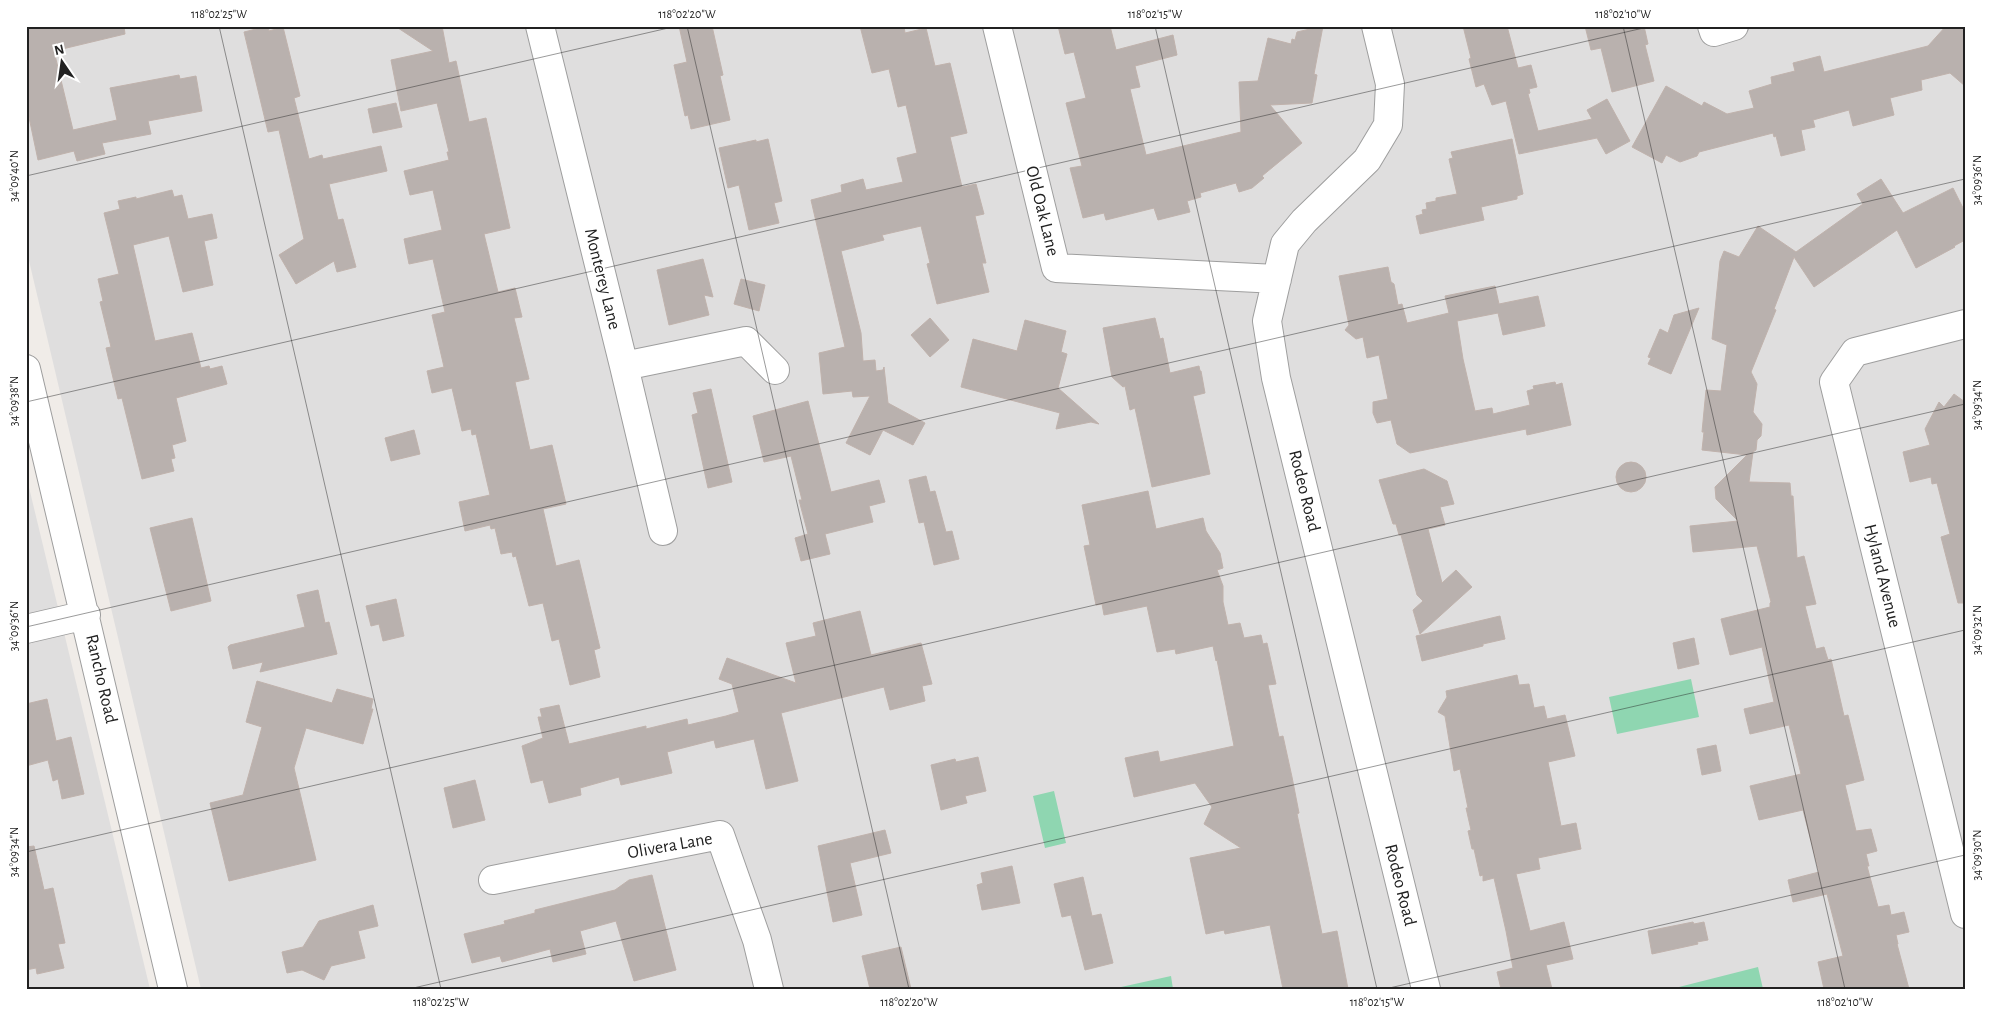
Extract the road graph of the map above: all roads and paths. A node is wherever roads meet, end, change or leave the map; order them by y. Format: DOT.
graph roads {
  1 [pos="540,26"];
  2 [pos="997,26"];
  3 [pos="1376,26"];
  4 [pos="1712,26"];
  5 [pos="1734,26"];
  6 [pos="1277,279"];
  7 [pos="1965,324"];
  8 [pos="624,366"];
  9 [pos="26,369"];
  10 [pos="775,370"];
  11 [pos="663,531"];
  12 [pos="86,615"];
  13 [pos="26,628"];
  14 [pos="493,880"];
  15 [pos="1965,914"];
  16 [pos="174,989"];
  17 [pos="769,989"];
  18 [pos="1426,989"];
  1 -- 8 [label="street, Monterey Lane"];
  2 -- 6 [label="street, Old Oak Lane"];
  3 -- 6 [label="street, Rodeo Road"];
  4 -- 5 [label="street"];
  6 -- 18 [label="street, Rodeo Road"];
  7 -- 15 [label="street, Hyland Avenue"];
  8 -- 10 [label="street"];
  8 -- 11 [label="street, Monterey Lane"];
  9 -- 12 [label="street, Rancho Road"];
  12 -- 13 [label="street"];
  12 -- 16 [label="street, Rancho Road"];
  14 -- 17 [label="street, Olivera Lane"];
}
